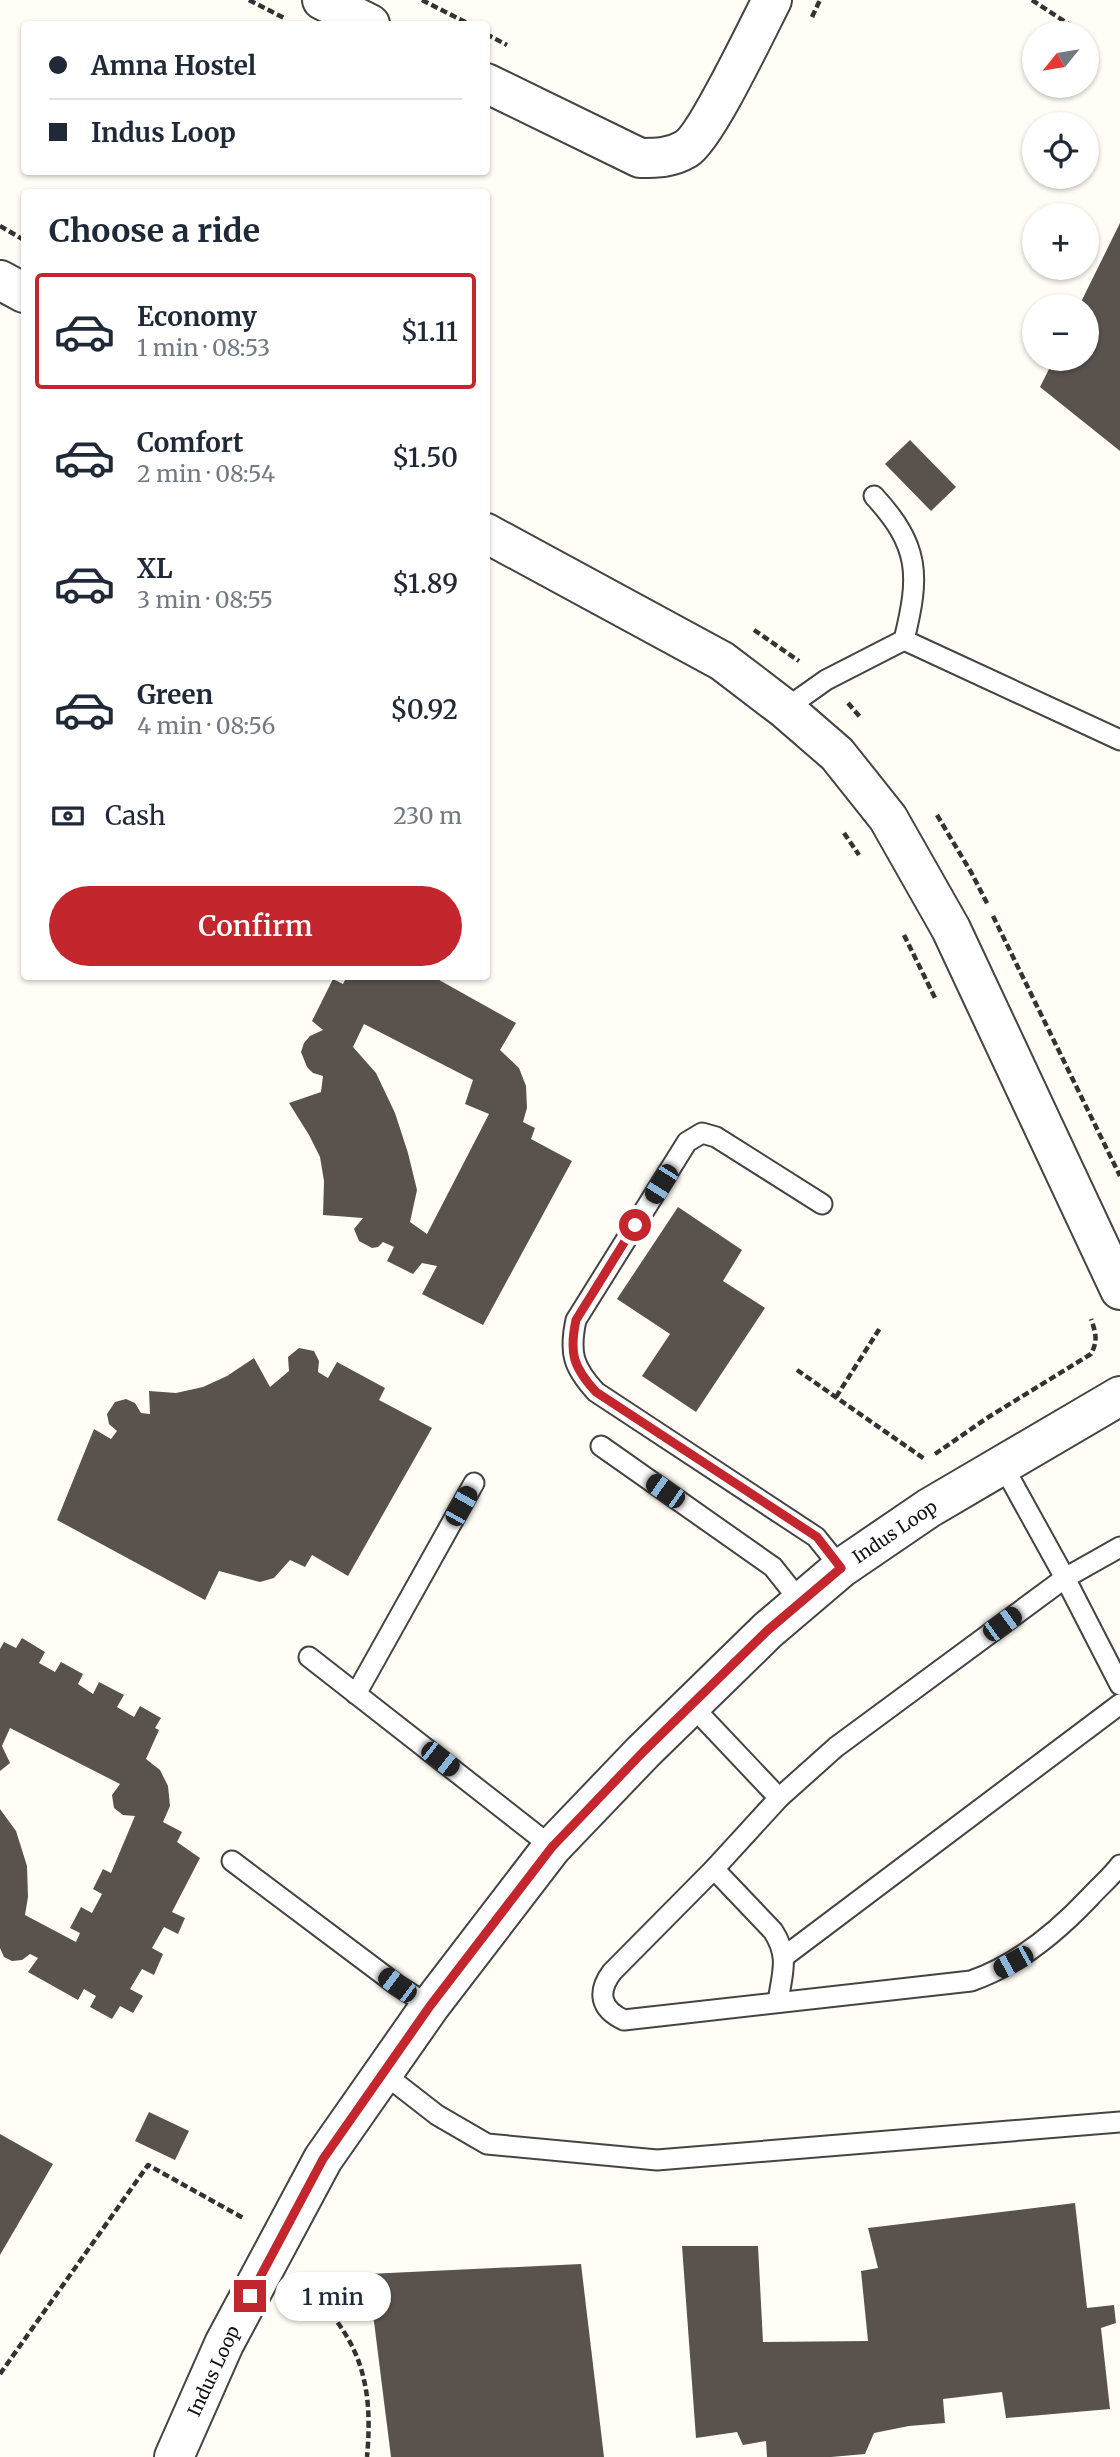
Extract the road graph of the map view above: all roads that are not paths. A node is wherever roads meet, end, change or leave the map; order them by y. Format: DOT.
graph roads {
  1 [pos="321,0"];
  2 [pos="772,0"];
  3 [pos="364,21"];
  4 [pos="490,85"];
  5 [pos="0,280"];
  6 [pos="21,291"];
  7 [pos="874,496"];
  8 [pos="490,535"];
  9 [pos="904,640"];
  10 [pos="785,709"];
  11 [pos="1120,740"];
  12 [pos="822,1204"];
  13 [pos="1120,1290"];
  14 [pos="1120,1396"];
  15 [pos="601,1446"];
  16 [pos="1002,1464"];
  17 [pos="474,1483"];
  18 [pos="1120,1546"];
  19 [pos="841,1568"];
  20 [pos="1065,1578"];
  21 [pos="800,1601"];
  22 [pos="309,1657"];
  23 [pos="1120,1685"];
  24 [pos="356,1694"];
  25 [pos="1120,1704"];
  26 [pos="692,1706"];
  27 [pos="779,1798"];
  28 [pos="552,1847"];
  29 [pos="232,1861"];
  30 [pos="1120,1864"];
  31 [pos="713,1869"];
  32 [pos="785,1956"];
  33 [pos="778,2002"];
  34 [pos="430,2006"];
  35 [pos="383,2073"];
  36 [pos="1120,2122"];
  37 [pos="174,2457"];
  1 -- 3 [label="street"];
  2 -- 4 [label="street"];
  5 -- 6 [label="street"];
  7 -- 9 [label="lane"];
  8 -- 10 [label="street"];
  9 -- 10 [label="lane"];
  9 -- 11 [label="lane"];
  10 -- 13 [label="street"];
  12 -- 19 [label="lane"];
  14 -- 16 [label="street, Indus Loop"];
  15 -- 21 [label="lane"];
  16 -- 19 [label="street, Indus Loop"];
  16 -- 20 [label="lane"];
  17 -- 24 [label="lane"];
  18 -- 20 [label="lane"];
  19 -- 21 [label="street, Indus Loop"];
  20 -- 23 [label="lane"];
  20 -- 27 [label="lane"];
  21 -- 26 [label="street, Indus Loop"];
  22 -- 24 [label="lane"];
  24 -- 28 [label="lane"];
  25 -- 32 [label="lane"];
  26 -- 27 [label="lane"];
  26 -- 28 [label="street, Indus Loop"];
  27 -- 31 [label="lane"];
  28 -- 34 [label="street, Indus Loop"];
  29 -- 34 [label="lane"];
  30 -- 33 [label="lane"];
  31 -- 32 [label="lane"];
  31 -- 33 [label="lane"];
  32 -- 33 [label="lane"];
  34 -- 35 [label="street, Indus Loop"];
  35 -- 36 [label="lane"];
  35 -- 37 [label="street, Indus Loop"];
}
